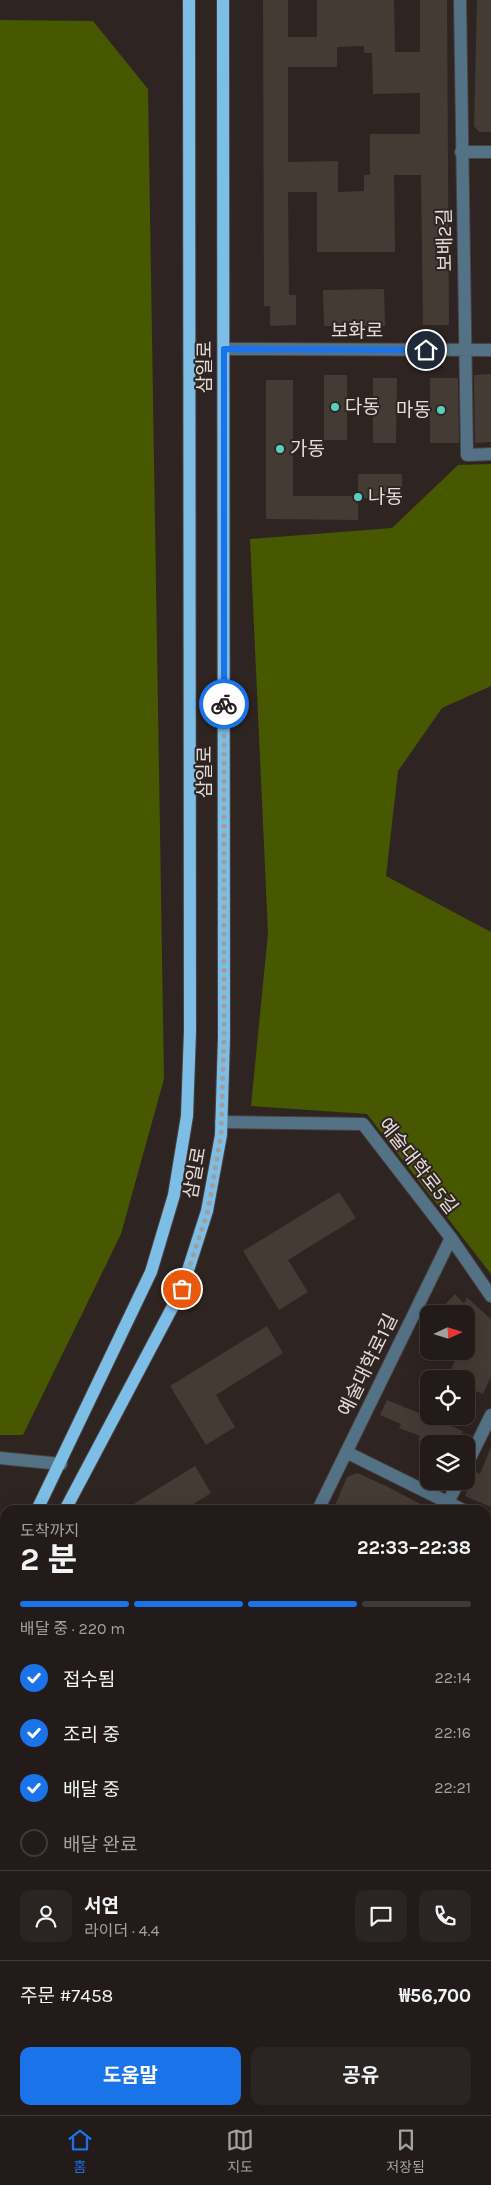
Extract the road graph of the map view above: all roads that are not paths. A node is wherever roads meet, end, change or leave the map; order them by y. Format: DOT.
graph roads {
  1 [pos="189,0"];
  2 [pos="223,0"];
  3 [pos="460,0"];
  4 [pos="461,152"];
  5 [pos="491,152"];
  6 [pos="224,349"];
  7 [pos="466,350"];
  8 [pos="491,350"];
  9 [pos="491,454"];
  10 [pos="221,1122"];
  11 [pos="451,1238"];
  12 [pos="491,1296"];
  13 [pos="489,1424"];
  14 [pos="475,1450"];
  15 [pos="346,1452"];
  16 [pos="0,1458"];
  17 [pos="61,1464"];
  18 [pos="454,1490"];
  19 [pos="40,1505"];
  20 [pos="68,1505"];
  21 [pos="320,1505"];
  22 [pos="444,1505"];
  23 [pos="446,1505"];
  1 -- 17 [label="main road, 삼일로"];
  2 -- 6 [label="main road, 삼일로"];
  3 -- 4 [label="street, 보배2길"];
  4 -- 5 [label="street"];
  4 -- 7 [label="street, 보배2길"];
  6 -- 7 [label="street, 보화로"];
  6 -- 10 [label="main road, 삼일로"];
  7 -- 8 [label="street, 보화로"];
  7 -- 9 [label="street, 보배2길"];
  10 -- 11 [label="street, 예술대학로5길"];
  10 -- 20 [label="main road, 삼일로"];
  11 -- 12 [label="street, 예술대학로5길"];
  11 -- 15 [label="street, 예술대학로1길"];
  13 -- 14 [label="street"];
  15 -- 21 [label="street, 예술대학로1길"];
  15 -- 22 [label="street"];
  16 -- 17 [label="street"];
  17 -- 19 [label="main road, 삼일로"];
  18 -- 23 [label="street"];
}
